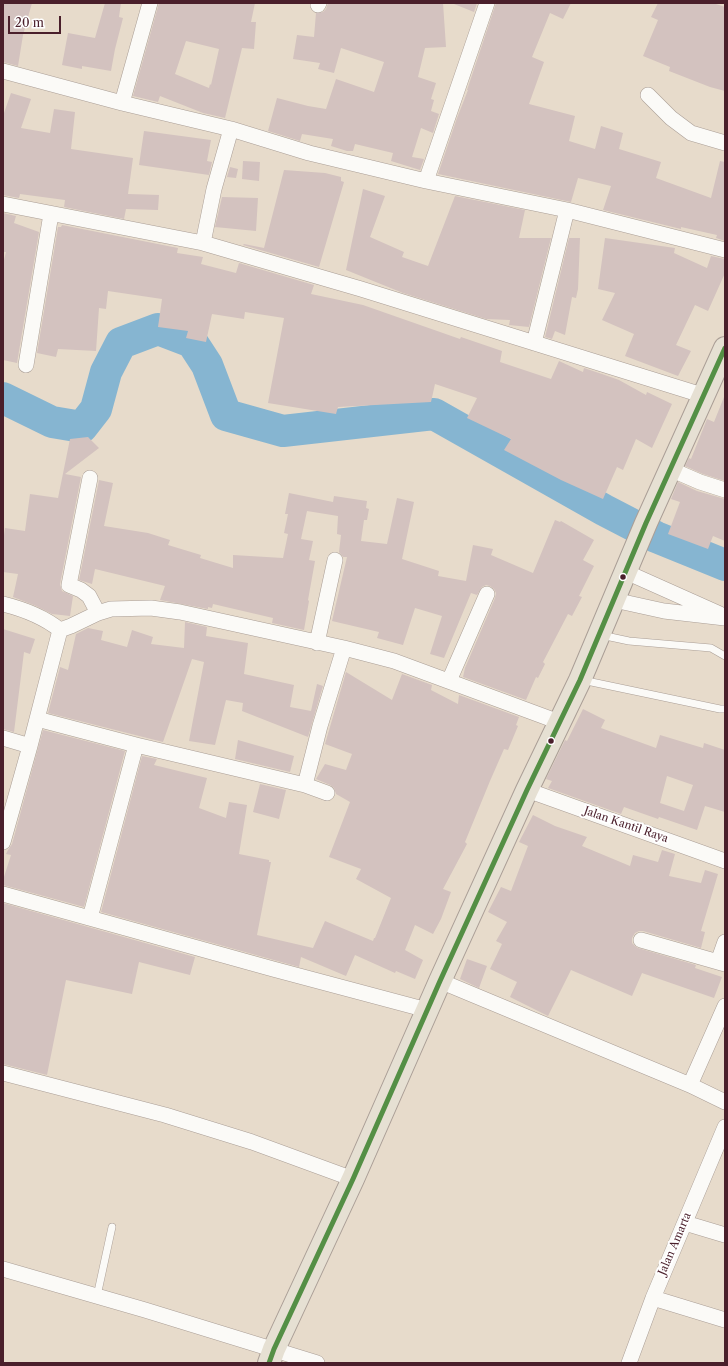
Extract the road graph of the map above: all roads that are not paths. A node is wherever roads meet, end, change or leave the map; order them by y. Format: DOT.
graph roads {
  1 [pos="150,3"];
  2 [pos="487,3"];
  3 [pos="3,71"];
  4 [pos="648,95"];
  5 [pos="122,103"];
  6 [pos="231,129"];
  7 [pos="725,143"];
  8 [pos="426,181"];
  9 [pos="3,204"];
  10 [pos="567,210"];
  11 [pos="51,214"];
  12 [pos="203,243"];
  13 [pos="725,250"];
  14 [pos="534,343"];
  15 [pos="725,348"];
  16 [pos="26,365"];
  17 [pos="705,396"];
  18 [pos="670,469"];
  19 [pos="90,478"];
  20 [pos="725,490"];
  21 [pos="335,560"];
  22 [pos="626,572"];
  23 [pos="487,594"];
  24 [pos="614,600"];
  25 [pos="3,604"];
  26 [pos="98,613"];
  27 [pos="725,617"];
  28 [pos="60,630"];
  29 [pos="598,635"];
  30 [pos="317,643"];
  31 [pos="344,648"];
  32 [pos="725,656"];
  33 [pos="580,680"];
  34 [pos="449,681"];
  35 [pos="725,709"];
  36 [pos="37,719"];
  37 [pos="559,722"];
  38 [pos="3,738"];
  39 [pos="136,745"];
  40 [pos="30,746"];
  41 [pos="305,785"];
  42 [pos="527,790"];
  43 [pos="327,793"];
  44 [pos="3,842"];
  45 [pos="725,861"];
  46 [pos="3,894"];
  47 [pos="90,918"];
  48 [pos="641,940"];
  49 [pos="725,942"];
  50 [pos="722,963"];
  51 [pos="440,981"];
  52 [pos="725,1006"];
  53 [pos="427,1010"];
  54 [pos="3,1072"];
  55 [pos="690,1085"];
  56 [pos="725,1102"];
  57 [pos="725,1127"];
  58 [pos="721,1149"];
  59 [pos="353,1179"];
  60 [pos="685,1222"];
  61 [pos="112,1227"];
  62 [pos="725,1236"];
  63 [pos="3,1269"];
  64 [pos="97,1296"];
  65 [pos="653,1298"];
  66 [pos="725,1320"];
  67 [pos="271,1356"];
  68 [pos="317,1363"];
  69 [pos="629,1363"];
  1 -- 5 [label="street"];
  2 -- 8 [label="street"];
  3 -- 5 [label="street"];
  4 -- 7 [label="street"];
  5 -- 6 [label="street"];
  6 -- 8 [label="street"];
  6 -- 12 [label="street"];
  8 -- 10 [label="street"];
  9 -- 11 [label="street"];
  10 -- 13 [label="street"];
  10 -- 14 [label="street"];
  11 -- 12 [label="street"];
  11 -- 16 [label="street"];
  12 -- 14 [label="street"];
  14 -- 17 [label="street"];
  15 -- 17 [label="main road"];
  17 -- 18 [label="main road"];
  18 -- 20 [label="street"];
  18 -- 22 [label="main road"];
  19 -- 26 [label="street"];
  21 -- 30 [label="street"];
  22 -- 24 [label="main road"];
  22 -- 27 [label="street"];
  23 -- 34 [label="street"];
  24 -- 27 [label="street"];
  24 -- 29 [label="main road"];
  25 -- 28 [label="street"];
  26 -- 28 [label="street"];
  26 -- 30 [label="street"];
  28 -- 36 [label="street"];
  29 -- 32 [label="lane"];
  29 -- 33 [label="main road"];
  30 -- 31 [label="street"];
  31 -- 34 [label="street"];
  31 -- 41 [label="street"];
  33 -- 35 [label="lane"];
  33 -- 37 [label="main road"];
  34 -- 37 [label="street"];
  36 -- 39 [label="street"];
  36 -- 40 [label="street"];
  37 -- 42 [label="main road"];
  38 -- 40 [label="street"];
  39 -- 41 [label="street"];
  39 -- 47 [label="street"];
  40 -- 44 [label="street"];
  41 -- 43 [label="street"];
  42 -- 45 [label="street, Jalan Kantil Raya"];
  42 -- 51 [label="main road"];
  46 -- 47 [label="street"];
  47 -- 53 [label="street"];
  48 -- 50 [label="street"];
  49 -- 50 [label="street"];
  51 -- 53 [label="main road"];
  51 -- 55 [label="street"];
  52 -- 55 [label="street"];
  53 -- 59 [label="main road"];
  54 -- 59 [label="street"];
  55 -- 56 [label="street"];
  57 -- 58 [label="street, Jalan Amarta"];
  58 -- 60 [label="street, Jalan Amarta"];
  59 -- 67 [label="main road"];
  60 -- 62 [label="street"];
  60 -- 65 [label="street, Jalan Amarta"];
  61 -- 64 [label="lane"];
  63 -- 64 [label="street"];
  64 -- 67 [label="street"];
  65 -- 66 [label="street"];
  65 -- 69 [label="street, Jalan Amarta"];
  67 -- 68 [label="street"];
}
